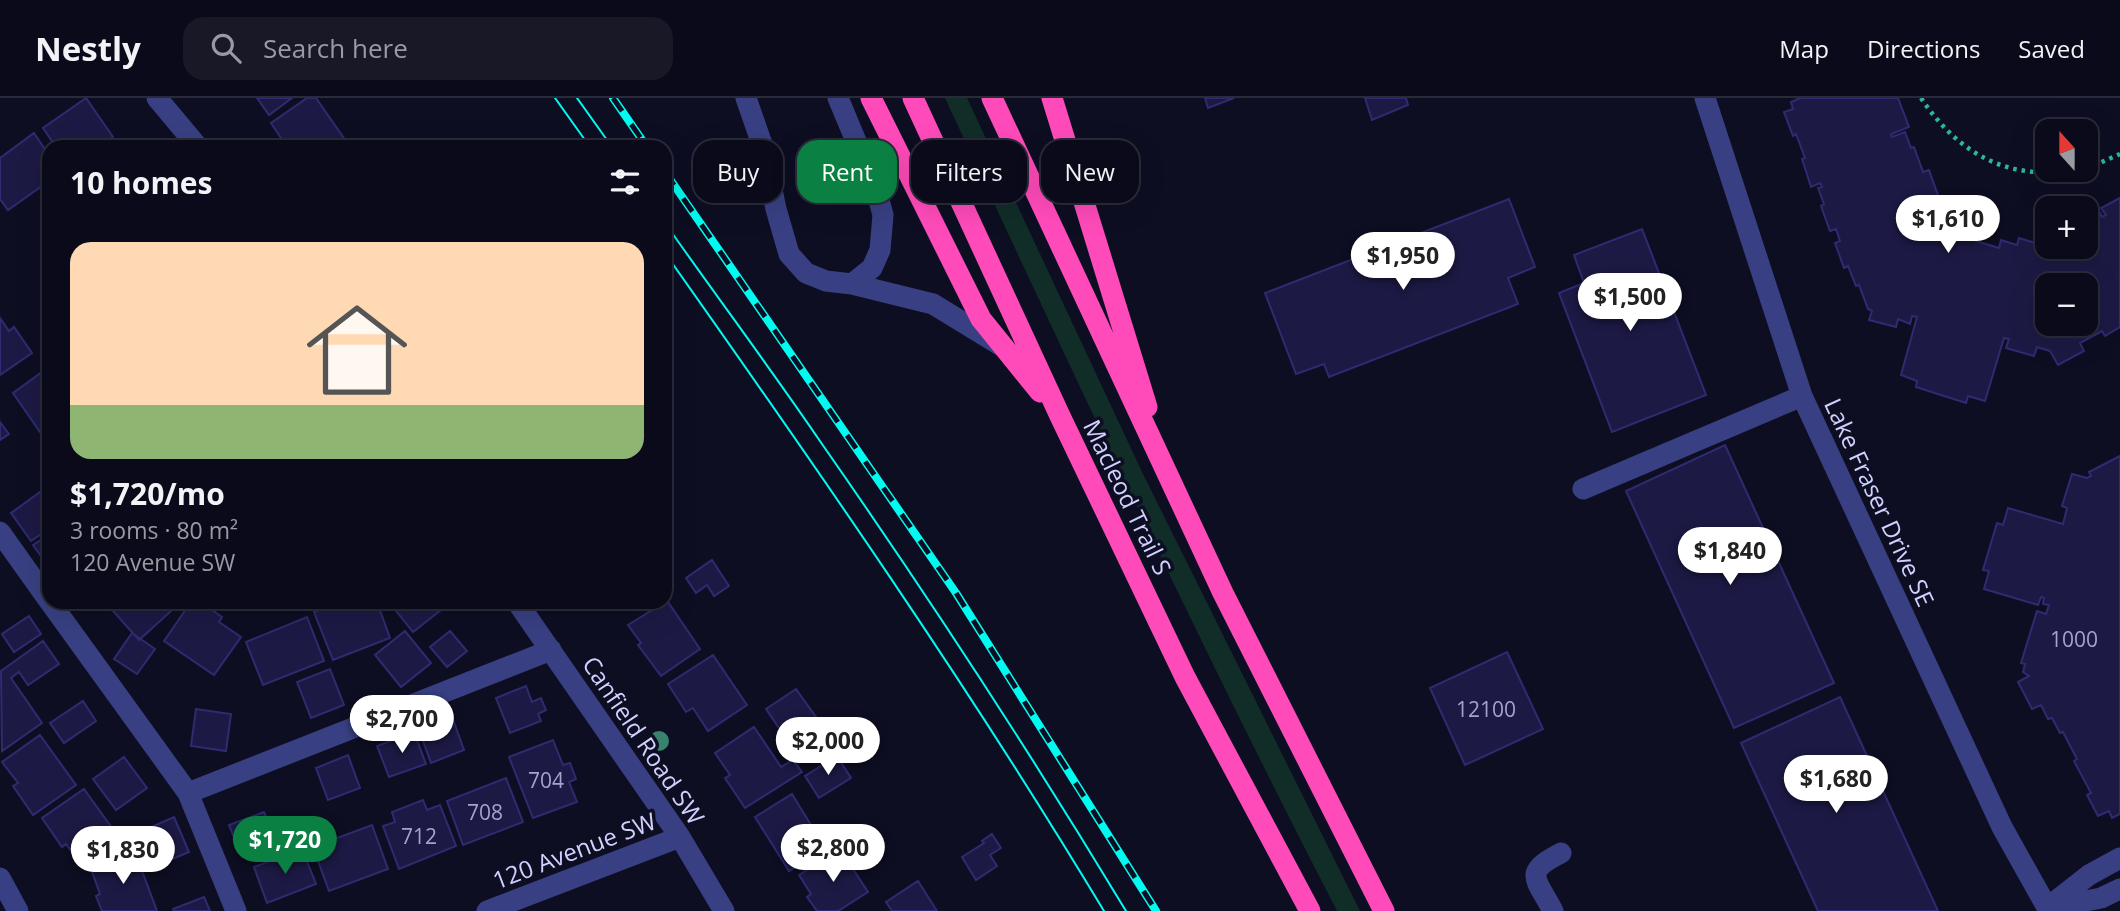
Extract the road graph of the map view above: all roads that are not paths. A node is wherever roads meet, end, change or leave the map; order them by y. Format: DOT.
graph roads {
  1 [pos="157,98"];
  2 [pos="746,98"];
  3 [pos="838,98"];
  4 [pos="871,98"];
  5 [pos="913,98"];
  6 [pos="992,98"];
  7 [pos="1052,98"];
  8 [pos="1705,98"];
  9 [pos="192,140"];
  10 [pos="852,284"];
  11 [pos="1004,348"];
  12 [pos="1802,397"];
  13 [pos="1060,416"];
  14 [pos="1170,483"];
  15 [pos="1583,489"];
  16 [pos="0,532"];
  17 [pos="42,591"];
  18 [pos="55,609"];
  19 [pos="522,609"];
  20 [pos="551,650"];
  21 [pos="188,793"];
  22 [pos="680,837"];
  23 [pos="1561,853"];
  24 [pos="2120,858"];
  25 [pos="0,878"];
  26 [pos="2120,888"];
  27 [pos="2045,910"];
  28 [pos="18,911"];
  29 [pos="236,911"];
  30 [pos="487,911"];
  31 [pos="724,911"];
  32 [pos="1310,911"];
  33 [pos="1384,911"];
  34 [pos="1553,911"];
  1 -- 9 [label="street"];
  2 -- 10 [label="street"];
  3 -- 10 [label="street"];
  4 -- 11 [label="highway"];
  5 -- 13 [label="highway, Macleod Trail S"];
  6 -- 14 [label="highway, Macleod Trail S"];
  7 -- 14 [label="highway"];
  8 -- 12 [label="street, Lake Fraser Drive SE"];
  10 -- 11 [label="street"];
  11 -- 13 [label="highway"];
  12 -- 15 [label="street"];
  12 -- 27 [label="street, Lake Fraser Drive SE"];
  13 -- 32 [label="highway, Macleod Trail S"];
  14 -- 33 [label="highway, Macleod Trail S"];
  16 -- 17 [label="street"];
  18 -- 21 [label="street"];
  19 -- 20 [label="street, Canfield Road SW"];
  20 -- 21 [label="street"];
  20 -- 22 [label="street, Canfield Road SW"];
  21 -- 29 [label="street"];
  22 -- 30 [label="street, 120 Avenue SW"];
  22 -- 31 [label="street, Canfield Road SW"];
  23 -- 34 [label="street"];
  24 -- 27 [label="street"];
  25 -- 28 [label="street"];
  26 -- 27 [label="street"];
}
